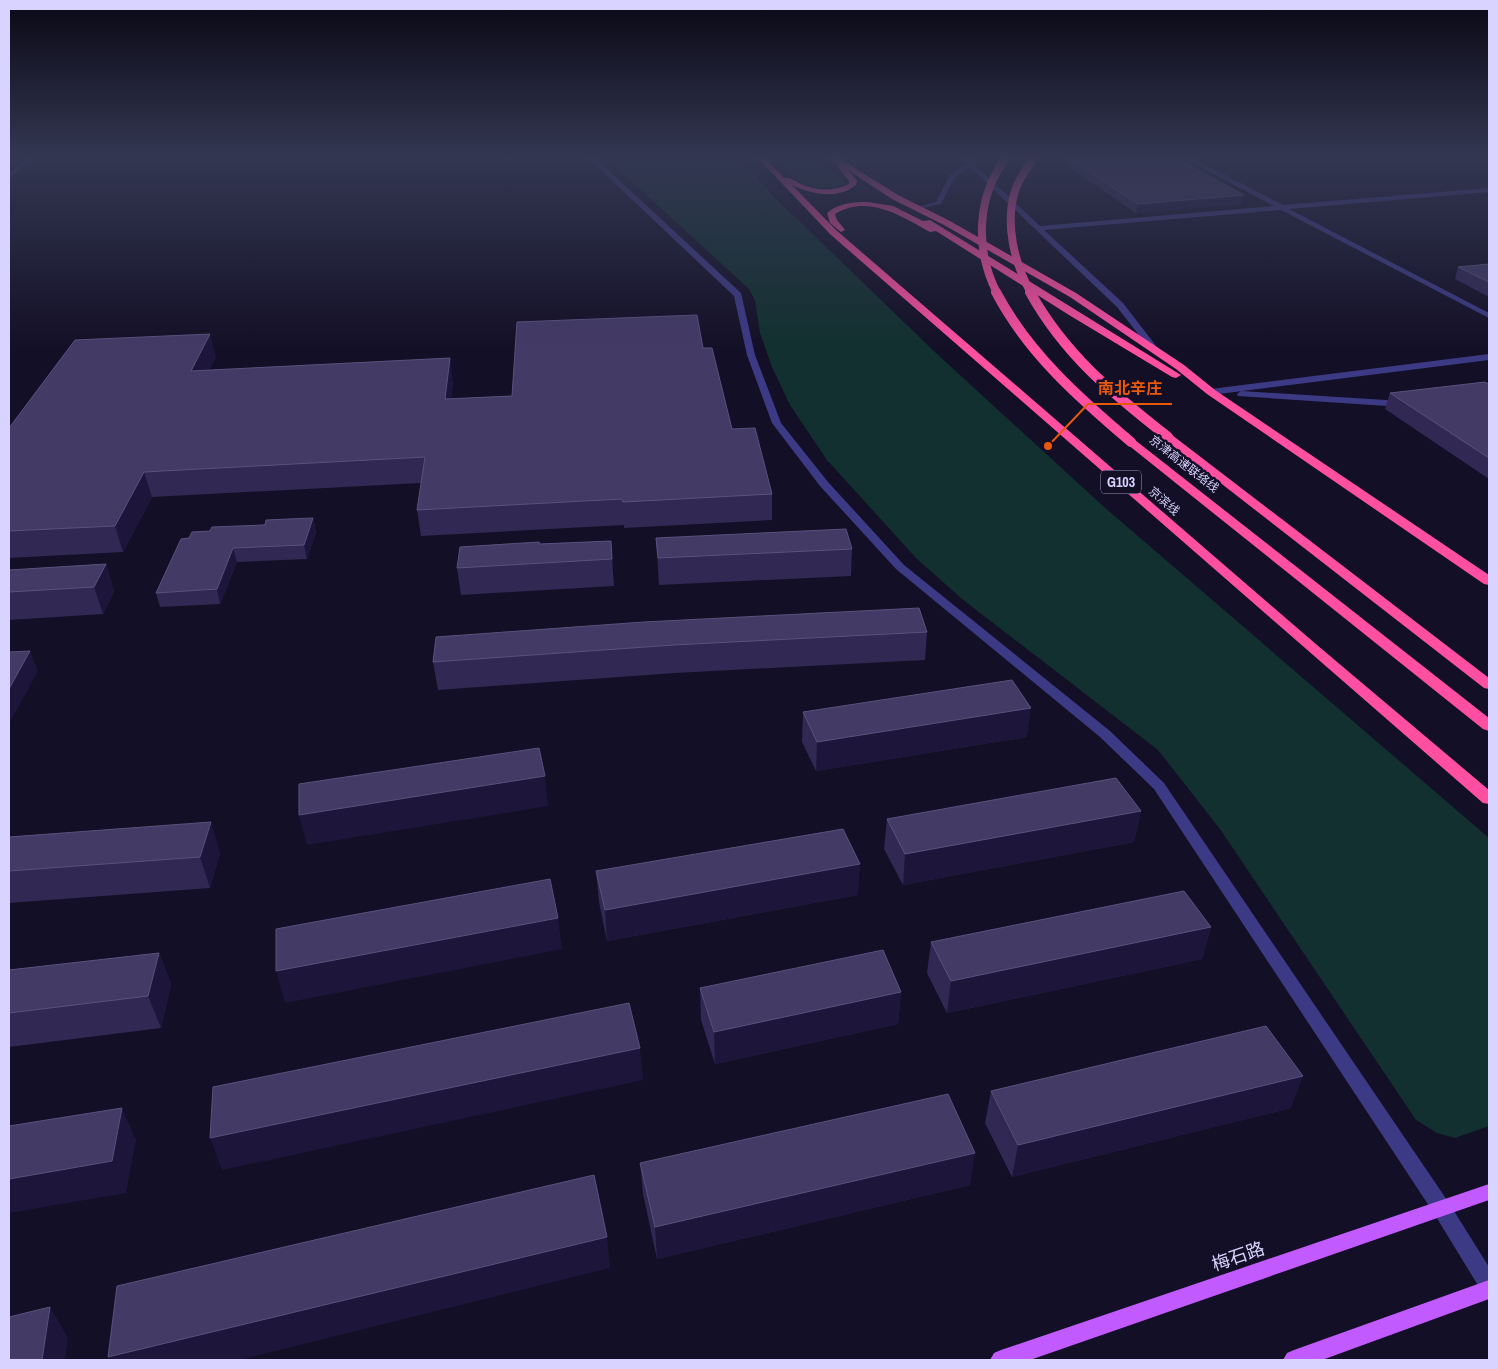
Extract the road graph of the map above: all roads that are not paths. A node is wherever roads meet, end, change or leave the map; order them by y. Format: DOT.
graph roads {
  1 [pos="659,221"];
  2 [pos="822,221"];
  3 [pos="833,221"];
  4 [pos="916,221"];
  5 [pos="927,221"];
  6 [pos="943,221"];
  7 [pos="981,221"];
  8 [pos="1011,221"];
  9 [pos="1031,221"];
  10 [pos="1125,221"];
  11 [pos="1306,221"];
  12 [pos="1039,228"];
  13 [pos="957,241"];
  14 [pos="860,255"];
  15 [pos="1489,316"];
  16 [pos="1156,351"];
  17 [pos="1489,357"];
  18 [pos="1211,392"];
  19 [pos="1402,404"];
  20 [pos="1489,581"];
  21 [pos="1489,685"];
  22 [pos="1489,726"];
  23 [pos="1489,799"];
  24 [pos="1489,1192"];
  25 [pos="1442,1209"];
  26 [pos="1489,1284"];
  27 [pos="1489,1289"];
  28 [pos="1000,1360"];
  29 [pos="1294,1360"];
  1 -- 25 [label="street"];
  2 -- 14 [label="highway, 京滨线 / G103"];
  3 -- 14 [label="highway"];
  4 -- 13 [label="highway"];
  5 -- 13 [label="highway"];
  6 -- 16 [label="highway"];
  7 -- 22 [label="highway, 京津高速联络线, bridge"];
  8 -- 21 [label="highway, 京津高速联络线, bridge"];
  9 -- 12 [label="street"];
  10 -- 12 [label="street"];
  11 -- 15 [label="street"];
  12 -- 16 [label="street"];
  13 -- 18 [label="highway"];
  14 -- 23 [label="highway, 京滨线 / G103"];
  16 -- 18 [label="highway"];
  17 -- 18 [label="street"];
  18 -- 19 [label="street"];
  18 -- 20 [label="highway"];
  24 -- 25 [label="main road, 梅石路"];
  25 -- 26 [label="street"];
  25 -- 28 [label="main road, 梅石路"];
  27 -- 29 [label="main road"];
}
